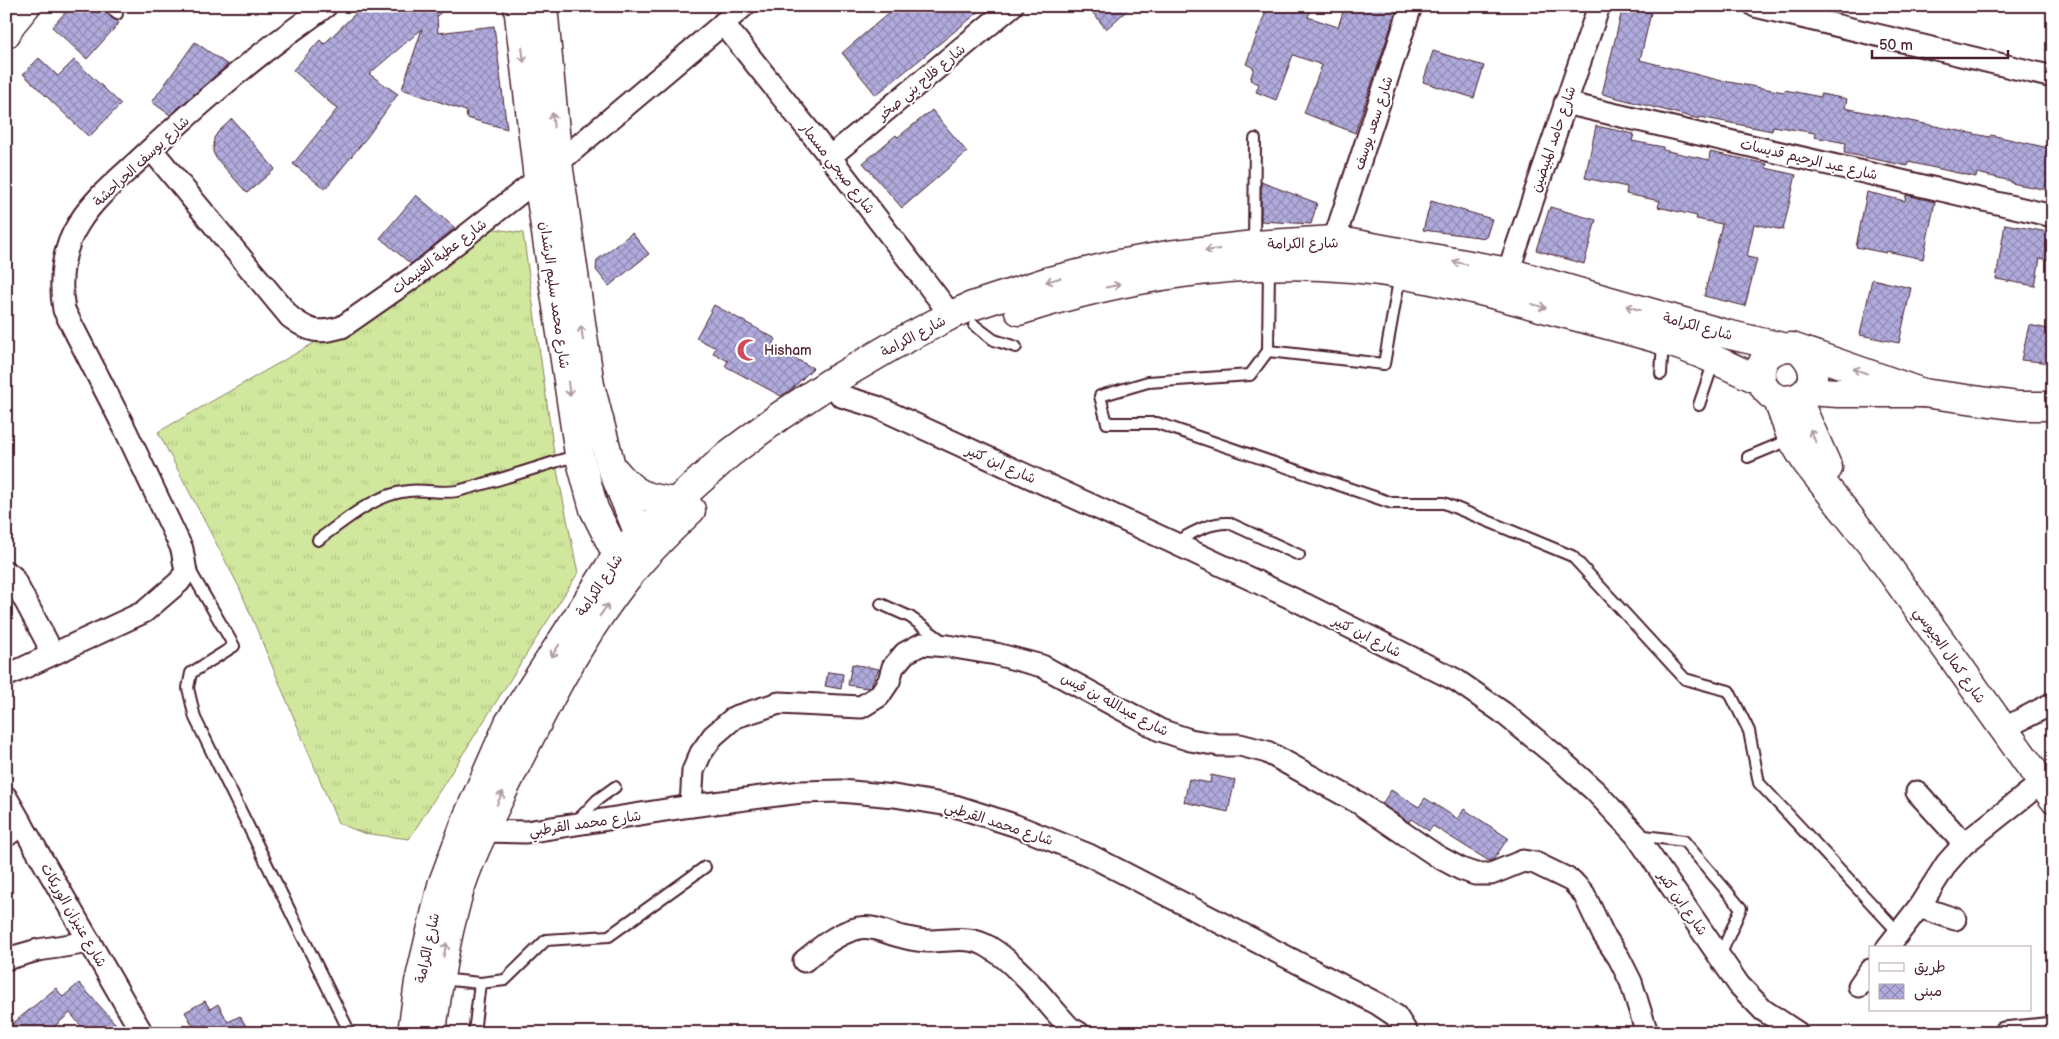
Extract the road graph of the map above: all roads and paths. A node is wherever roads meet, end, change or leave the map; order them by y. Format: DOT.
graph roads {
  1 [pos="26,6"];
  2 [pos="109,6"];
  3 [pos="326,6"];
  4 [pos="518,6"];
  5 [pos="543,6"];
  6 [pos="744,6"];
  7 [pos="1012,6"];
  8 [pos="1412,6"];
  9 [pos="1599,6"];
  10 [pos="1758,7"];
  11 [pos="117,14"];
  12 [pos="723,23"];
  13 [pos="6,34"];
  14 [pos="2053,77"];
  15 [pos="1565,103"];
  16 [pos="1255,139"];
  17 [pos="151,149"];
  18 [pos="830,157"];
  19 [pos="548,171"];
  20 [pos="2053,216"];
  21 [pos="1334,240"];
  22 [pos="1262,255"];
  23 [pos="1508,272"];
  24 [pos="1400,274"];
  25 [pos="963,320"];
  26 [pos="1663,340"];
  27 [pos="1016,347"];
  28 [pos="1791,349"];
  29 [pos="1268,351"];
  30 [pos="1715,360"];
  31 [pos="1661,374"];
  32 [pos="836,389"];
  33 [pos="1786,392"];
  34 [pos="1922,393"];
  35 [pos="1699,405"];
  36 [pos="2053,406"];
  37 [pos="1792,439"];
  38 [pos="578,454"];
  39 [pos="1748,457"];
  40 [pos="611,466"];
  41 [pos="674,502"];
  42 [pos="594,509"];
  43 [pos="1847,513"];
  44 [pos="318,540"];
  45 [pos="1174,542"];
  46 [pos="634,554"];
  47 [pos="1300,555"];
  48 [pos="6,572"];
  49 [pos="183,573"];
  50 [pos="593,591"];
  51 [pos="880,604"];
  52 [pos="948,646"];
  53 [pos="49,655"];
  54 [pos="6,676"];
  55 [pos="2053,703"];
  56 [pos="2004,729"];
  57 [pos="615,787"];
  58 [pos="2047,791"];
  59 [pos="1917,792"];
  60 [pos="6,797"];
  61 [pos="691,806"];
  62 [pos="572,826"];
  63 [pos="14,830"];
  64 [pos="484,831"];
  65 [pos="1636,835"];
  66 [pos="1964,844"];
  67 [pos="705,867"];
  68 [pos="1919,907"];
  69 [pos="1955,919"];
  70 [pos="1892,940"];
  71 [pos="90,942"];
  72 [pos="1720,956"];
  73 [pos="6,959"];
  74 [pos="804,961"];
  75 [pos="438,979"];
  76 [pos="480,983"];
  77 [pos="2053,1028"];
  78 [pos="1071,1031"];
  79 [pos="142,1033"];
  80 [pos="350,1033"];
  81 [pos="412,1033"];
  82 [pos="432,1033"];
  83 [pos="474,1033"];
  84 [pos="1408,1033"];
  85 [pos="1646,1033"];
  86 [pos="1798,1033"];
  87 [pos="2004,1033"];
  1 -- 13 [label="street"];
  2 -- 11 [label="lane"];
  3 -- 17 [label="street, شارع يوسف الحراحشة"];
  4 -- 19 [label="street, شارع محمد سليم الرشدان, one-way"];
  19 -- 5 [label="street, شارع محمد سليم الرشدان, one-way"];
  6 -- 12 [label="street, شارع عطية الغنيمات"];
  7 -- 18 [label="street, شارع فلاح بني صخر"];
  8 -- 21 [label="street, شارع سعد يوسف"];
  9 -- 15 [label="street, شارع حامد المبيضين"];
  10 -- 14 [label="street"];
  12 -- 18 [label="street, شارع صبحي مسمار"];
  12 -- 19 [label="street, شارع عطية الغنيمات"];
  15 -- 20 [label="street, شارع عبد الرحيم قديسات"];
  15 -- 23 [label="street, شارع حامد المبيضين"];
  16 -- 22 [label="lane"];
  17 -- 19 [label="street, شارع عطية الغنيمات"];
  17 -- 49 [label="street, شارع يوسف الحراحشة"];
  18 -- 25 [label="street, شارع صبحي مسمار"];
  19 -- 38 [label="street, شارع محمد سليم الرشدان, one-way"];
  40 -- 19 [label="street, شارع محمد سليم الرشدان, one-way"];
  21 -- 22 [label="street, شارع الكرامة"];
  23 -- 21 [label="street, شارع الكرامة, one-way"];
  22 -- 24 [label="street, شارع الكرامة"];
  22 -- 25 [label="street, شارع الكرامة"];
  22 -- 29 [label="lane"];
  28 -- 23 [label="street, شارع الكرامة, one-way"];
  24 -- 26 [label="street, شارع الكرامة, one-way"];
  24 -- 29 [label="lane"];
  25 -- 27 [label="lane"];
  25 -- 32 [label="street, شارع الكرامة"];
  26 -- 30 [label="street, شارع الكرامة"];
  26 -- 31 [label="lane"];
  28 -- 33 [label="street"];
  28 -- 33 [label="street"];
  34 -- 28 [label="street, شارع الكرامة, one-way"];
  29 -- 70 [label="lane"];
  30 -- 33 [label="street, شارع الكرامة"];
  30 -- 35 [label="lane"];
  32 -- 41 [label="street, شارع الكرامة"];
  32 -- 45 [label="street, شارع ابن كثير"];
  32 -- 46 [label="street, شارع الكرامة"];
  33 -- 34 [label="street, شارع الكرامة"];
  33 -- 37 [label="street, شارع كمال الجيوسي"];
  43 -- 33 [label="street, شارع كمال الجيوسي, one-way"];
  34 -- 36 [label="street, شارع الكرامة"];
  37 -- 39 [label="lane"];
  37 -- 43 [label="street, شارع كمال الجيوسي"];
  38 -- 42 [label="street, شارع محمد سليم الرشدان"];
  38 -- 44 [label="lane"];
  40 -- 41 [label="street"];
  40 -- 46 [label="street, شارع محمد سليم الرشدان"];
  41 -- 46 [label="street, شارع الكرامة"];
  42 -- 46 [label="street, شارع محمد سليم الرشدان"];
  42 -- 50 [label="street"];
  43 -- 56 [label="street, شارع كمال الجيوسي"];
  45 -- 47 [label="lane"];
  45 -- 65 [label="street, شارع ابن كثير"];
  46 -- 50 [label="street, شارع الكرامة"];
  64 -- 46 [label="street, شارع الكرامة, one-way"];
  48 -- 53 [label="street"];
  49 -- 53 [label="street"];
  49 -- 80 [label="lane"];
  50 -- 81 [label="street, شارع الكرامة, one-way"];
  51 -- 52 [label="lane"];
  52 -- 61 [label="street, شارع عبدالله بن قيس"];
  52 -- 85 [label="street, شارع عبدالله بن قيس"];
  53 -- 54 [label="street"];
  55 -- 56 [label="street"];
  56 -- 58 [label="street, شارع كمال الجيوسي"];
  57 -- 62 [label="lane"];
  58 -- 66 [label="street"];
  59 -- 66 [label="street"];
  60 -- 63 [label="street, شارع عنيزان الوريكات"];
  61 -- 62 [label="street, شارع محمد القرطبي"];
  61 -- 84 [label="street, شارع محمد القرطبي"];
  62 -- 64 [label="street, شارع محمد القرطبي"];
  63 -- 71 [label="street, شارع عنيزان الوريكات"];
  75 -- 64 [label="street, شارع الكرامة, one-way"];
  65 -- 72 [label="street, شارع ابن كثير"];
  65 -- 72 [label="lane"];
  66 -- 68 [label="street"];
  67 -- 76 [label="lane"];
  68 -- 69 [label="street"];
  68 -- 70 [label="street"];
  71 -- 73 [label="street"];
  71 -- 79 [label="street, شارع عنيزان الوريكات"];
  72 -- 86 [label="street, شارع ابن كثير"];
  74 -- 78 [label="street"];
  75 -- 76 [label="lane"];
  75 -- 82 [label="street, شارع الكرامة"];
  76 -- 83 [label="lane"];
  77 -- 87 [label="street"];
}
